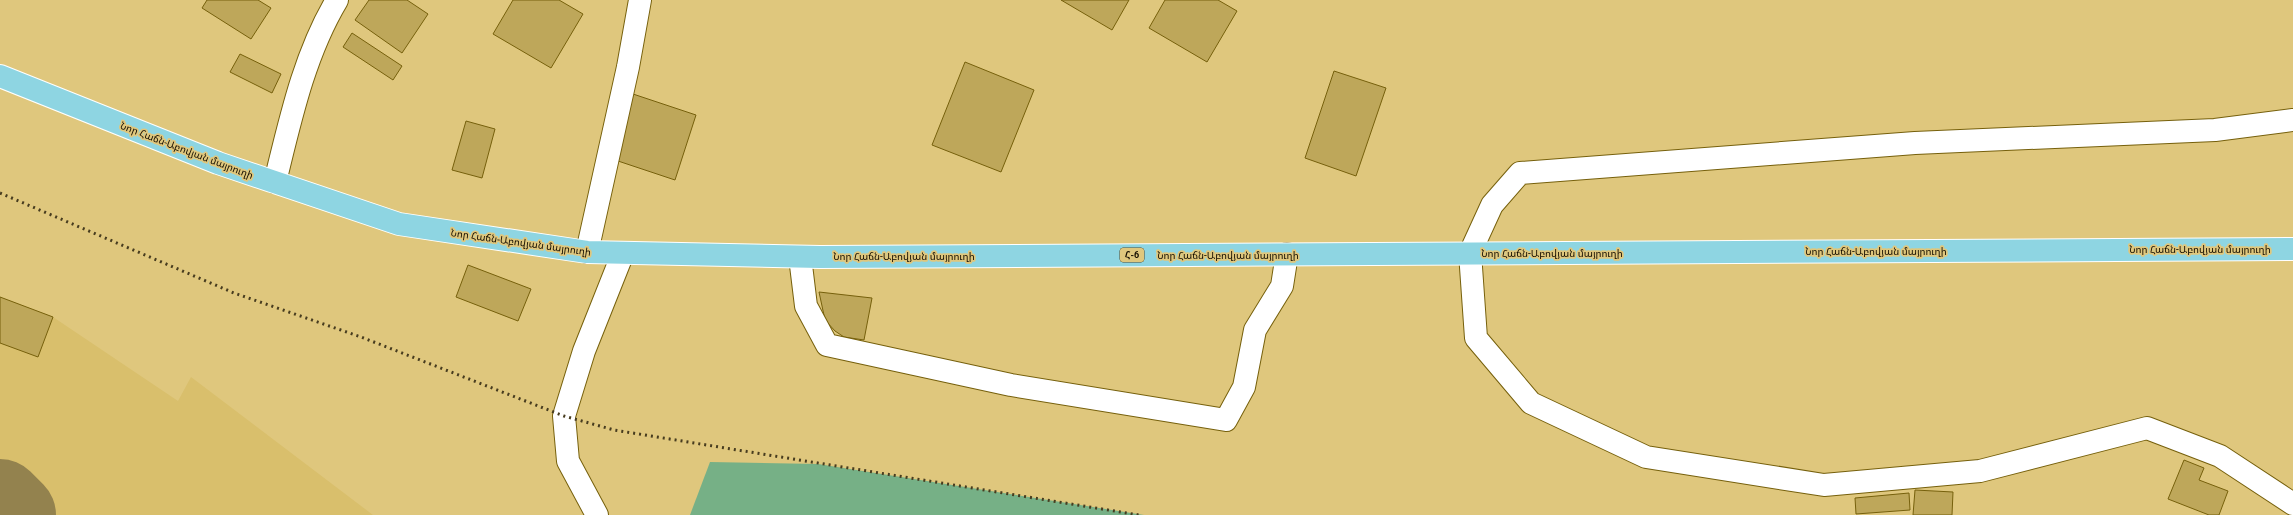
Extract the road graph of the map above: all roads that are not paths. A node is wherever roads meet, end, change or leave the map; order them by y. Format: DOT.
graph roads {
  1 [pos="337,0"];
  2 [pos="640,0"];
  3 [pos="0,76"];
  4 [pos="2293,120"];
  5 [pos="275,182"];
  6 [pos="2293,248"];
  7 [pos="587,252"];
  8 [pos="623,253"];
  9 [pos="1470,253"];
  10 [pos="1287,254"];
  11 [pos="800,256"];
  12 [pos="2293,504"];
  13 [pos="597,515"];
  1 -- 5 [label="street"];
  2 -- 7 [label="street"];
  3 -- 5 [label="main road, Նոր Հաճն-Աբովյան մայրուղի / Հ-6"];
  4 -- 9 [label="street"];
  5 -- 7 [label="main road, Նոր Հաճն-Աբովյան մայրուղի / Հ-6"];
  6 -- 9 [label="main road, Նոր Հաճն-Աբովյան մայրուղի / Հ-6"];
  7 -- 8 [label="main road, Նոր Հաճն-Աբովյան մայրուղի / Հ-6"];
  8 -- 11 [label="main road, Նոր Հաճն-Աբովյան մայրուղի / Հ-6"];
  8 -- 13 [label="street"];
  9 -- 10 [label="main road, Նոր Հաճն-Աբովյան մայրուղի / Հ-6"];
  9 -- 12 [label="street"];
  10 -- 11 [label="main road, Նոր Հաճն-Աբովյան մայրուղի / Հ-6"];
  10 -- 11 [label="street"];
}
